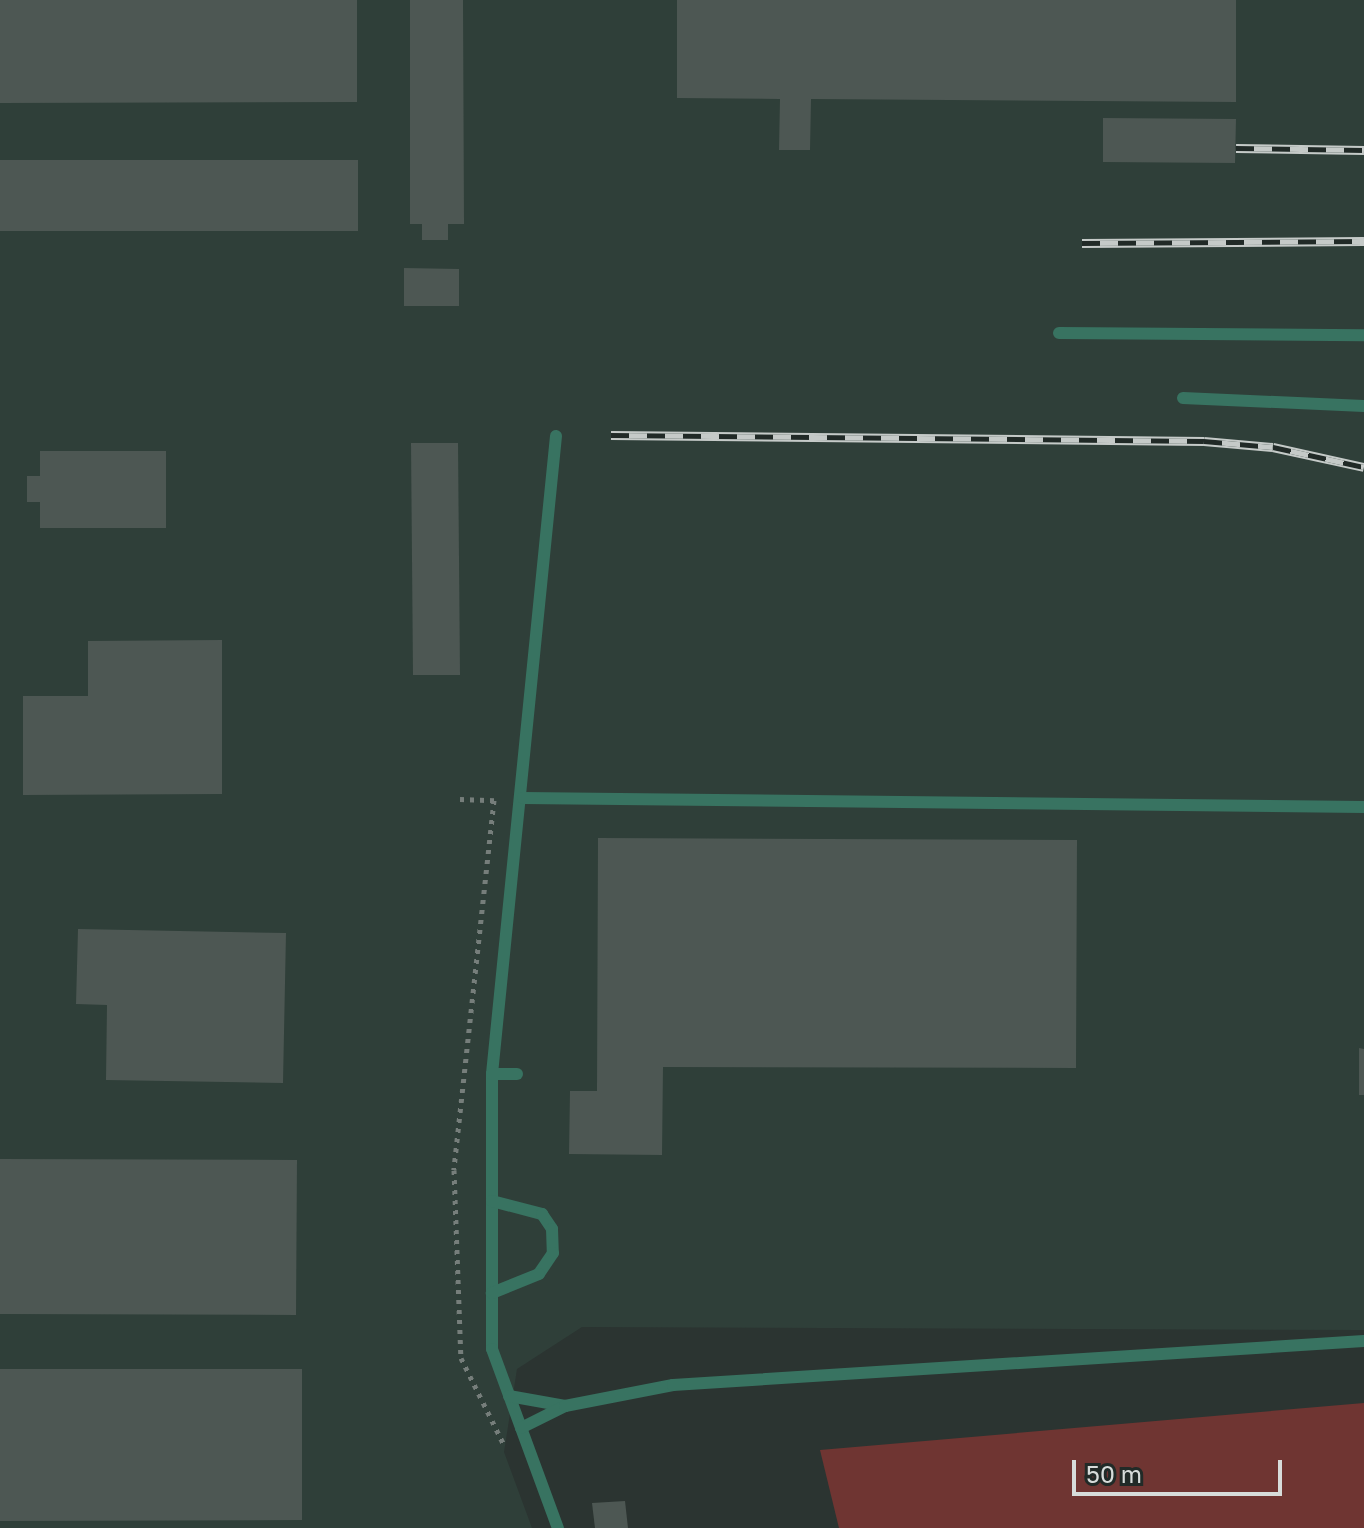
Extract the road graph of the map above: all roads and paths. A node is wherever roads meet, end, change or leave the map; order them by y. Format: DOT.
graph roads {
  1 [pos="1059,333"];
  2 [pos="1364,335"];
  3 [pos="1183,398"];
  4 [pos="1364,406"];
  5 [pos="556,436"];
  6 [pos="523,798"];
  7 [pos="1364,807"];
  8 [pos="492,1074"];
  9 [pos="517,1074"];
  10 [pos="492,1201"];
  11 [pos="492,1293"];
  12 [pos="1364,1341"];
  13 [pos="509,1396"];
  14 [pos="565,1406"];
  15 [pos="521,1428"];
  16 [pos="558,1528"];
  1 -- 2 [label="lane"];
  3 -- 4 [label="lane"];
  5 -- 6 [label="lane"];
  6 -- 7 [label="lane"];
  6 -- 8 [label="lane"];
  8 -- 9 [label="lane"];
  8 -- 10 [label="lane"];
  10 -- 11 [label="lane"];
  10 -- 11 [label="lane"];
  11 -- 13 [label="lane"];
  12 -- 14 [label="lane"];
  13 -- 14 [label="lane"];
  13 -- 15 [label="lane"];
  14 -- 15 [label="lane"];
  15 -- 16 [label="lane"];
}
